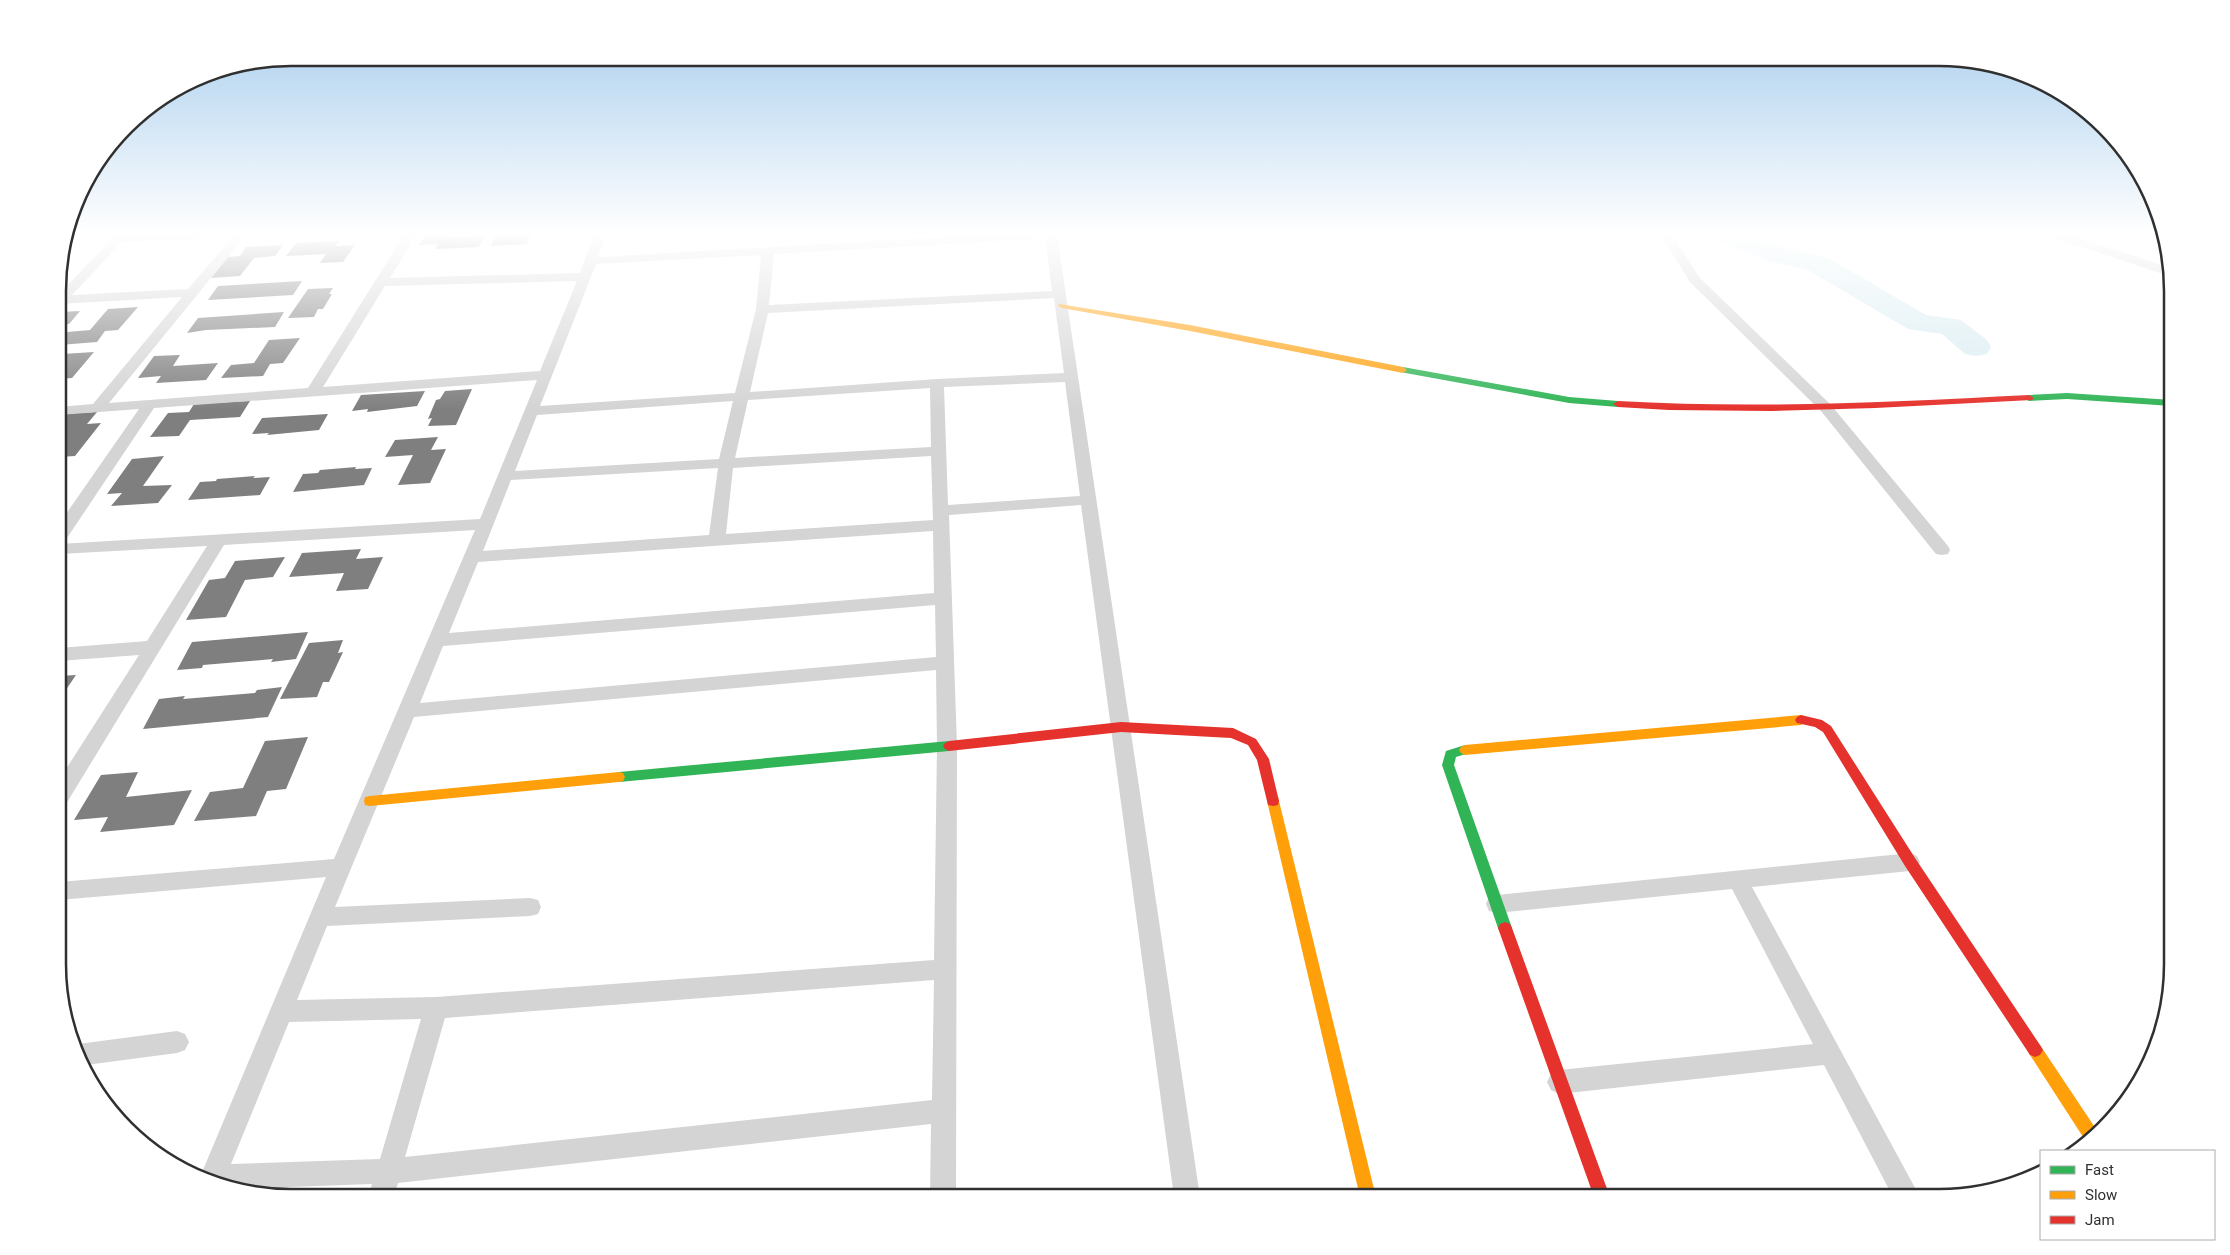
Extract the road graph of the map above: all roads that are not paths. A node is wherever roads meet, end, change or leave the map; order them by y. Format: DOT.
graph roads {
  1 [pos="191,294"];
  2 [pos="373,294"];
  3 [pos="578,294"];
  4 [pos="764,294"];
  5 [pos="1060,294"];
  6 [pos="1709,294"];
  7 [pos="66,300"];
  8 [pos="1061,300"];
  9 [pos="762,309"];
  10 [pos="546,375"];
  11 [pos="1072,377"];
  12 [pos="937,383"];
  13 [pos="312,392"];
  14 [pos="742,396"];
  15 [pos="2164,402"];
  16 [pos="150,404"];
  17 [pos="97,408"];
  18 [pos="1826,408"];
  19 [pos="66,411"];
  20 [pos="532,411"];
  21 [pos="940,451"];
  22 [pos="726,463"];
  23 [pos="505,476"];
  24 [pos="1089,500"];
  25 [pos="942,517"];
  26 [pos="486,524"];
  27 [pos="66,528"];
  28 [pos="219,540"];
  29 [pos="717,540"];
  30 [pos="66,549"];
  31 [pos="1942,550"];
  32 [pos="471,557"];
  33 [pos="943,598"];
  34 [pos="436,640"];
  35 [pos="154,648"];
  36 [pos="66,655"];
  37 [pos="944,662"];
  38 [pos="407,711"];
  39 [pos="1121,726"];
  40 [pos="947,746"];
  41 [pos="66,788"];
  42 [pos="370,801"];
  43 [pos="1910,862"];
  44 [pos="341,867"];
  45 [pos="1737,879"];
  46 [pos="66,890"];
  47 [pos="1497,904"];
  48 [pos="530,907"];
  49 [pos="322,917"];
  50 [pos="944,969"];
  51 [pos="436,1008"];
  52 [pos="282,1010"];
  53 [pos="177,1042"];
  54 [pos="1830,1053"];
  55 [pos="85,1054"];
  56 [pos="1559,1082"];
  57 [pos="944,1111"];
  58 [pos="2089,1131"];
  59 [pos="389,1171"];
  60 [pos="214,1175"];
  61 [pos="224,1178"];
  62 [pos="384,1189"];
  63 [pos="943,1189"];
  64 [pos="1186,1189"];
  65 [pos="1366,1189"];
  66 [pos="1599,1189"];
  67 [pos="1903,1189"];
  1 -- 7 [label="street"];
  1 -- 17 [label="street"];
  2 -- 13 [label="street"];
  3 -- 10 [label="street"];
  4 -- 9 [label="street"];
  5 -- 8 [label="street"];
  6 -- 18 [label="street"];
  8 -- 9 [label="street"];
  8 -- 11 [label="street"];
  8 -- 18 [label="street"];
  9 -- 14 [label="street"];
  10 -- 13 [label="street"];
  10 -- 20 [label="street"];
  11 -- 12 [label="street"];
  11 -- 24 [label="street"];
  12 -- 14 [label="street"];
  12 -- 21 [label="street"];
  13 -- 16 [label="street"];
  14 -- 20 [label="street"];
  14 -- 22 [label="street"];
  15 -- 18 [label="street"];
  16 -- 17 [label="street"];
  16 -- 27 [label="street"];
  17 -- 19 [label="street"];
  18 -- 31 [label="street"];
  20 -- 23 [label="street"];
  21 -- 22 [label="street"];
  21 -- 25 [label="street"];
  22 -- 23 [label="street"];
  22 -- 29 [label="street"];
  23 -- 26 [label="street"];
  24 -- 25 [label="street"];
  24 -- 39 [label="street"];
  25 -- 29 [label="street"];
  25 -- 33 [label="street"];
  26 -- 28 [label="street"];
  26 -- 32 [label="street"];
  28 -- 30 [label="street"];
  28 -- 35 [label="street"];
  29 -- 32 [label="street"];
  32 -- 34 [label="street"];
  33 -- 34 [label="street"];
  33 -- 37 [label="street"];
  34 -- 38 [label="street"];
  35 -- 36 [label="street"];
  35 -- 41 [label="street"];
  37 -- 38 [label="street"];
  37 -- 40 [label="street"];
  38 -- 42 [label="street"];
  39 -- 40 [label="street"];
  39 -- 64 [label="street"];
  39 -- 65 [label="street"];
  40 -- 42 [label="street"];
  40 -- 50 [label="street"];
  42 -- 44 [label="street"];
  43 -- 45 [label="street"];
  43 -- 47 [label="street"];
  43 -- 58 [label="street"];
  44 -- 46 [label="street"];
  44 -- 49 [label="street"];
  45 -- 47 [label="street"];
  45 -- 54 [label="street"];
  47 -- 56 [label="street"];
  48 -- 49 [label="street"];
  49 -- 52 [label="street"];
  50 -- 51 [label="street"];
  50 -- 57 [label="street"];
  51 -- 52 [label="street"];
  51 -- 59 [label="street"];
  52 -- 60 [label="street"];
  53 -- 55 [label="street"];
  54 -- 56 [label="street"];
  54 -- 67 [label="street"];
  56 -- 66 [label="street"];
  57 -- 59 [label="street"];
  57 -- 63 [label="street"];
  59 -- 61 [label="street"];
  59 -- 62 [label="street"];
}
